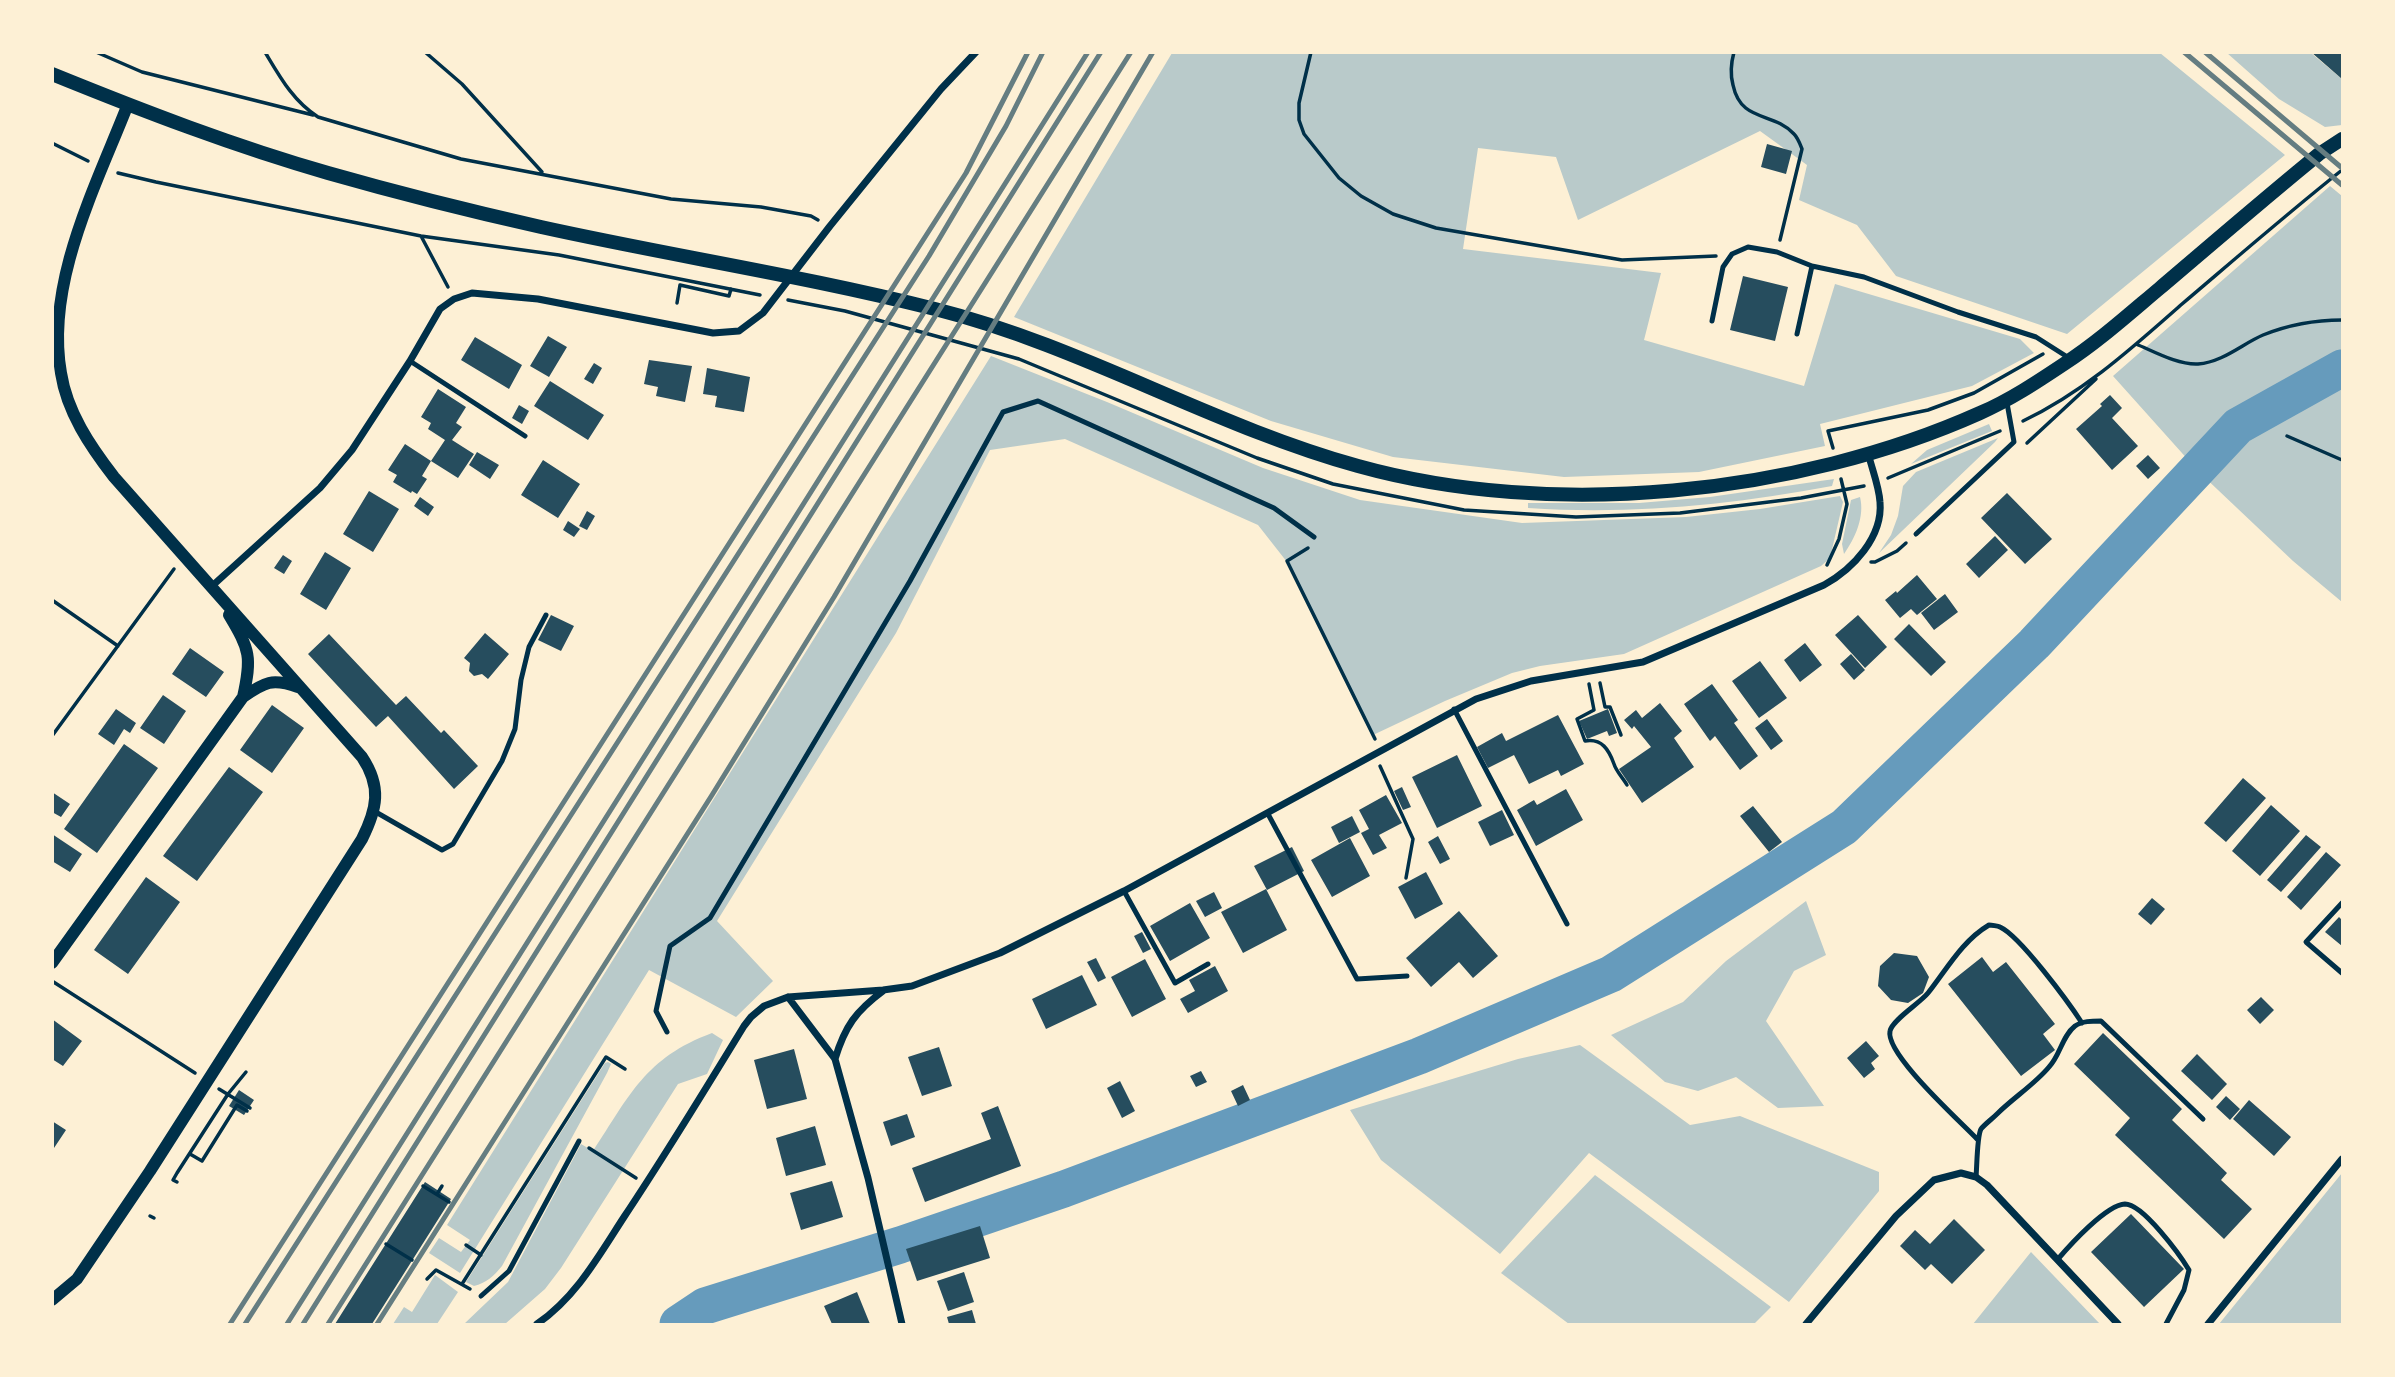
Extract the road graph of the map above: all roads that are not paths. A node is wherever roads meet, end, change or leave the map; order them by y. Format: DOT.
graph roads {
  1 [pos="976,52"];
  2 [pos="52,74"];
  3 [pos="128,104"];
  4 [pos="2343,139"];
  5 [pos="1812,266"];
  6 [pos="1712,321"];
  7 [pos="1797,334"];
  8 [pos="2072,360"];
  9 [pos="410,361"];
  10 [pos="2006,400"];
  11 [pos="525,436"];
  12 [pos="1868,453"];
  13 [pos="1916,534"];
  14 [pos="1314,537"];
  15 [pos="211,587"];
  16 [pos="546,615"];
  17 [pos="302,689"];
  18 [pos="243,696"];
  19 [pos="1454,709"];
  20 [pos="374,811"];
  21 [pos="1268,814"];
  22 [pos="1124,891"];
  23 [pos="2343,902"];
  24 [pos="1567,924"];
  25 [pos="52,962"];
  26 [pos="1208,964"];
  27 [pos="2343,974"];
  28 [pos="1407,976"];
  29 [pos="883,990"];
  30 [pos="788,997"];
  31 [pos="2082,1023"];
  32 [pos="667,1032"];
  33 [pos="835,1059"];
  34 [pos="2203,1119"];
  35 [pos="1977,1139"];
  36 [pos="579,1141"];
  37 [pos="2343,1159"];
  38 [pos="1976,1177"];
  39 [pos="2057,1259"];
  40 [pos="481,1296"];
  41 [pos="52,1300"];
  42 [pos="537,1325"];
  43 [pos="902,1325"];
  44 [pos="1806,1325"];
  45 [pos="2118,1325"];
  46 [pos="2166,1325"];
  47 [pos="2208,1325"];
  1 -- 9 [label="street"];
  2 -- 3 [label="main road"];
  3 -- 12 [label="main road"];
  3 -- 15 [label="street"];
  4 -- 8 [label="main road"];
  5 -- 6 [label="lane"];
  5 -- 7 [label="lane"];
  5 -- 8 [label="lane"];
  8 -- 10 [label="main road"];
  9 -- 11 [label="lane"];
  9 -- 15 [label="street"];
  10 -- 12 [label="main road"];
  10 -- 13 [label="lane"];
  12 -- 19 [label="street"];
  14 -- 32 [label="lane"];
  15 -- 17 [label="street"];
  15 -- 18 [label="street"];
  16 -- 20 [label="lane"];
  17 -- 18 [label="street"];
  17 -- 20 [label="street"];
  18 -- 25 [label="street"];
  19 -- 21 [label="street"];
  19 -- 24 [label="lane"];
  20 -- 41 [label="street"];
  21 -- 22 [label="street"];
  21 -- 28 [label="lane"];
  22 -- 26 [label="lane"];
  22 -- 29 [label="street"];
  23 -- 27 [label="lane"];
  29 -- 30 [label="street"];
  29 -- 33 [label="street"];
  30 -- 33 [label="street"];
  30 -- 42 [label="street"];
  31 -- 34 [label="lane"];
  31 -- 35 [label="lane"];
  31 -- 35 [label="lane"];
  33 -- 43 [label="street"];
  35 -- 38 [label="lane"];
  36 -- 40 [label="lane"];
  37 -- 47 [label="street"];
  38 -- 39 [label="street"];
  38 -- 44 [label="street"];
  39 -- 45 [label="street"];
  39 -- 46 [label="lane"];
}
